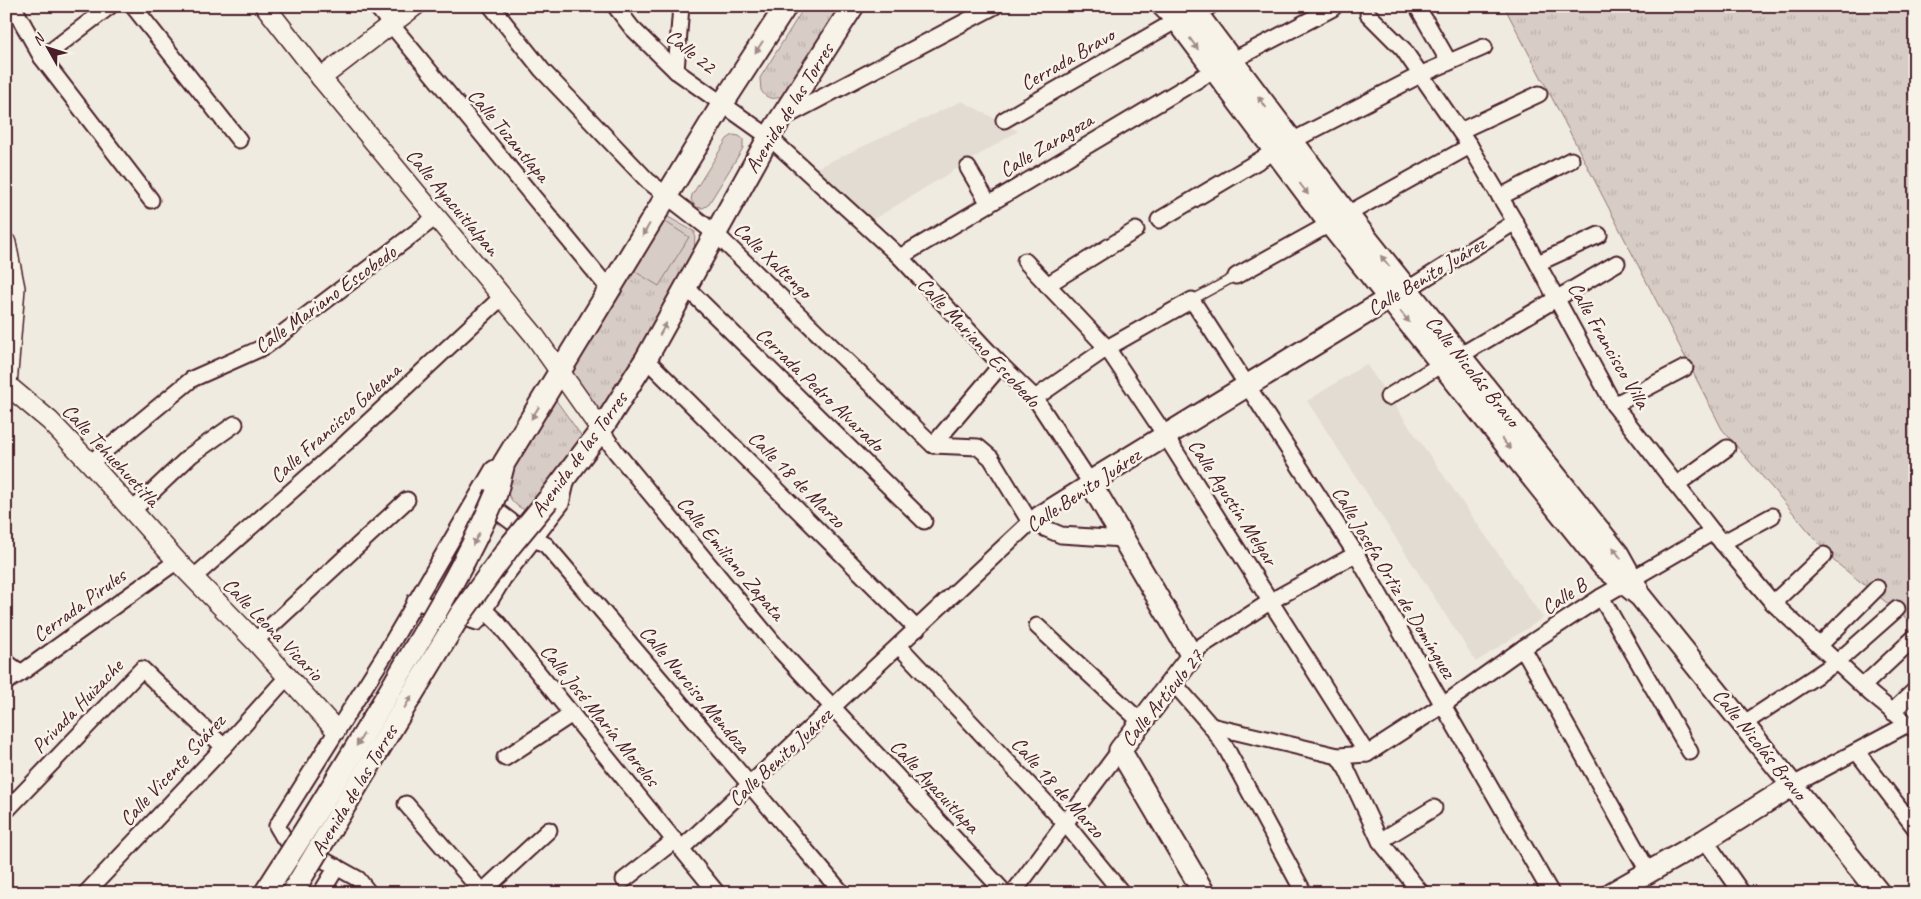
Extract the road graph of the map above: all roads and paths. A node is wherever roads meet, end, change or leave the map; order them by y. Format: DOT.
graph roads {
  1 [pos="13,6"];
  2 [pos="110,6"];
  3 [pos="133,6"];
  4 [pos="265,6"];
  5 [pos="376,6"];
  6 [pos="415,6"];
  7 [pos="491,6"];
  8 [pos="615,6"];
  9 [pos="681,6"];
  10 [pos="786,6"];
  11 [pos="852,6"];
  12 [pos="995,6"];
  13 [pos="1417,6"];
  14 [pos="1333,8"];
  15 [pos="1187,11"];
  16 [pos="1368,14"];
  17 [pos="390,24"];
  18 [pos="1484,47"];
  19 [pos="42,58"];
  20 [pos="1449,62"];
  21 [pos="1223,66"];
  22 [pos="676,71"];
  23 [pos="1422,74"];
  24 [pos="321,78"];
  25 [pos="1539,94"];
  26 [pos="723,103"];
  27 [pos="1004,120"];
  28 [pos="774,128"];
  29 [pos="1460,130"];
  30 [pos="239,140"];
  31 [pos="1283,146"];
  32 [pos="1470,146"];
  33 [pos="1571,160"];
  34 [pos="968,168"];
  35 [pos="667,196"];
  36 [pos="1500,197"];
  37 [pos="151,200"];
  38 [pos="989,204"];
  39 [pos="436,217"];
  40 [pos="1338,219"];
  41 [pos="1159,220"];
  42 [pos="1515,222"];
  43 [pos="1136,230"];
  44 [pos="716,234"];
  45 [pos="1599,235"];
  46 [pos="6,243"];
  47 [pos="900,257"];
  48 [pos="1025,261"];
  49 [pos="1617,263"];
  50 [pos="1538,264"];
  51 [pos="1236,276"];
  52 [pos="1047,286"];
  53 [pos="686,287"];
  54 [pos="610,290"];
  55 [pos="1399,294"];
  56 [pos="1557,297"];
  57 [pos="502,298"];
  58 [pos="1192,300"];
  59 [pos="1107,348"];
  60 [pos="646,358"];
  61 [pos="1452,360"];
  62 [pos="1001,365"];
  63 [pos="1685,368"];
  64 [pos="560,372"];
  65 [pos="1247,385"];
  66 [pos="7,386"];
  67 [pos="1388,397"];
  68 [pos="1035,398"];
  69 [pos="1614,405"];
  70 [pos="235,424"];
  71 [pos="601,430"];
  72 [pos="1165,436"];
  73 [pos="933,444"];
  74 [pos="1727,448"];
  75 [pos="90,463"];
  76 [pos="569,473"];
  77 [pos="1090,482"];
  78 [pos="1676,485"];
  79 [pos="486,495"];
  80 [pos="407,500"];
  81 [pos="133,510"];
  82 [pos="1772,516"];
  83 [pos="924,521"];
  84 [pos="1030,522"];
  85 [pos="533,538"];
  86 [pos="1718,538"];
  87 [pos="1124,539"];
  88 [pos="1356,554"];
  89 [pos="1824,554"];
  90 [pos="177,560"];
  91 [pos="193,578"];
  92 [pos="1631,585"];
  93 [pos="1877,588"];
  94 [pos="1601,597"];
  95 [pos="415,601"];
  96 [pos="1271,602"];
  97 [pos="1773,603"];
  98 [pos="1897,609"];
  99 [pos="484,610"];
  100 [pos="1037,626"];
  101 [pos="917,629"];
  102 [pos="1915,637"];
  103 [pos="255,641"];
  104 [pos="899,646"];
  105 [pos="1819,646"];
  106 [pos="1523,648"];
  107 [pos="1192,656"];
  108 [pos="6,662"];
  109 [pos="1836,662"];
  110 [pos="21,673"];
  111 [pos="288,676"];
  112 [pos="1172,681"];
  113 [pos="6,682"];
  114 [pos="1863,686"];
  115 [pos="1915,690"];
  116 [pos="1443,705"];
  117 [pos="833,708"];
  118 [pos="1892,712"];
  119 [pos="572,714"];
  120 [pos="1141,722"];
  121 [pos="1743,724"];
  122 [pos="1211,726"];
  123 [pos="1911,728"];
  124 [pos="336,730"];
  125 [pos="224,747"];
  126 [pos="1120,750"];
  127 [pos="1690,752"];
  128 [pos="1857,752"];
  129 [pos="1367,754"];
  130 [pos="1338,756"];
  131 [pos="505,758"];
  132 [pos="1793,785"];
  133 [pos="750,786"];
  134 [pos="406,804"];
  135 [pos="1434,808"];
  136 [pos="6,811"];
  137 [pos="1065,823"];
  138 [pos="1915,828"];
  139 [pos="549,830"];
  140 [pos="1705,840"];
  141 [pos="1380,841"];
  142 [pos="678,844"];
  143 [pos="338,867"];
  144 [pos="1648,871"];
  145 [pos="624,880"];
  146 [pos="1622,890"];
  147 [pos="482,892"];
  148 [pos="86,893"];
  149 [pos="265,893"];
  150 [pos="292,893"];
  151 [pos="321,893"];
  152 [pos="369,893"];
  153 [pos="717,893"];
  154 [pos="842,893"];
  155 [pos="1005,893"];
  156 [pos="1013,893"];
  157 [pos="1122,893"];
  158 [pos="1204,893"];
  159 [pos="1304,893"];
  160 [pos="1421,893"];
  161 [pos="1551,893"];
  162 [pos="1742,893"];
  163 [pos="1879,893"];
  1 -- 19 [label="street"];
  2 -- 19 [label="street"];
  3 -- 30 [label="street"];
  4 -- 24 [label="street, Calle Ayacuitlalpan"];
  5 -- 17 [label="street, Calle Tuzantlapa"];
  6 -- 17 [label="street"];
  7 -- 35 [label="street, Calle Xaltengo"];
  8 -- 22 [label="street, Calle 22"];
  9 -- 22 [label="street"];
  10 -- 26 [label="main road, Avenida de las Torres, one-way"];
  11 -- 28 [label="main road, Avenida de las Torres"];
  12 -- 28 [label="street"];
  13 -- 20 [label="street"];
  14 -- 21 [label="street, Calle Zaragoza"];
  15 -- 21 [label="main road, Calle Nicolás Bravo"];
  15 -- 27 [label="street, Cerrada Bravo"];
  16 -- 23 [label="street, Calle Francisco Villa"];
  17 -- 24 [label="street"];
  17 -- 54 [label="street, Calle Tuzantlapa"];
  18 -- 20 [label="street"];
  19 -- 37 [label="street"];
  20 -- 23 [label="street"];
  21 -- 31 [label="main road, Calle Nicolás Bravo"];
  21 -- 38 [label="street, Calle Zaragoza"];
  22 -- 26 [label="street, Calle 22"];
  23 -- 29 [label="street, Calle Francisco Villa"];
  23 -- 31 [label="street"];
  24 -- 39 [label="street, Calle Ayacuitlalpan"];
  25 -- 29 [label="street"];
  26 -- 28 [label="street, Calle Mariano Escobedo"];
  26 -- 35 [label="main road, Avenida de las Torres"];
  28 -- 44 [label="main road, Avenida de las Torres"];
  28 -- 47 [label="street, Calle Mariano Escobedo"];
  29 -- 32 [label="street, Calle Francisco Villa"];
  31 -- 40 [label="main road, Calle Nicolás Bravo"];
  31 -- 41 [label="street"];
  32 -- 36 [label="street, Calle Francisco Villa"];
  32 -- 40 [label="street"];
  33 -- 36 [label="street"];
  34 -- 38 [label="street"];
  35 -- 44 [label="street, Calle Xaltengo"];
  35 -- 54 [label="main road, Avenida de las Torres, one-way"];
  36 -- 42 [label="street, Calle Francisco Villa"];
  38 -- 47 [label="street, Calle Zaragoza"];
  39 -- 57 [label="street, Calle Ayacuitlalpan"];
  39 -- 75 [label="street, Calle Mariano Escobedo"];
  40 -- 51 [label="street"];
  40 -- 55 [label="main road, Calle Nicolás Bravo"];
  42 -- 50 [label="street, Calle Francisco Villa"];
  42 -- 55 [label="street, Calle Benito Juárez"];
  43 -- 52 [label="street"];
  44 -- 53 [label="main road, Avenida de las Torres"];
  44 -- 73 [label="street, Calle Xaltengo"];
  45 -- 50 [label="street"];
  46 -- 66 [label="street"];
  47 -- 62 [label="street, Calle Mariano Escobedo"];
  48 -- 52 [label="street, Calle Agustín Melgar"];
  49 -- 56 [label="street"];
  50 -- 56 [label="street, Calle Francisco Villa"];
  51 -- 58 [label="lane"];
  52 -- 59 [label="street, Calle Agustín Melgar"];
  60 -- 53 [label="main road, Avenida de las Torres, one-way"];
  53 -- 83 [label="street, Cerrada Pedro Alvarado"];
  54 -- 64 [label="main road, Avenida de las Torres"];
  55 -- 61 [label="main road, Calle Nicolás Bravo"];
  55 -- 65 [label="main road, Calle Benito Juárez"];
  56 -- 61 [label="street"];
  56 -- 69 [label="street, Calle Francisco Villa"];
  57 -- 64 [label="street, Calle Ayacuitlalpan"];
  57 -- 91 [label="street, Calle Francisco Galeana"];
  58 -- 59 [label="street"];
  58 -- 65 [label="street, Calle Josefa Ortiz de Domínguez"];
  59 -- 68 [label="street"];
  59 -- 72 [label="street, Calle Agustín Melgar"];
  60 -- 71 [label="main road, Avenida de las Torres"];
  60 -- 101 [label="street, Calle 18 de Marzo"];
  61 -- 67 [label="street"];
  61 -- 92 [label="main road, Calle Nicolás Bravo"];
  62 -- 68 [label="street, Calle Mariano Escobedo"];
  62 -- 73 [label="street"];
  63 -- 69 [label="street"];
  64 -- 71 [label="street, Calle Ayacuitlalpan"];
  64 -- 79 [label="main road, Avenida de las Torres, one-way"];
  65 -- 72 [label="main road, Calle Benito Juárez"];
  65 -- 88 [label="street, Calle Josefa Ortiz de Domínguez"];
  66 -- 75 [label="street, Calle Tehuehuetitla"];
  68 -- 77 [label="street, Calle Mariano Escobedo"];
  69 -- 78 [label="street, Calle Francisco Villa"];
  70 -- 81 [label="street"];
  71 -- 76 [label="main road, Avenida de las Torres"];
  71 -- 117 [label="street, Calle Emiliano Zapata"];
  72 -- 77 [label="main road, Calle Benito Juárez"];
  72 -- 96 [label="street, Calle Agustín Melgar"];
  73 -- 84 [label="street"];
  74 -- 78 [label="street"];
  75 -- 81 [label="street, Calle Tehuehuetitla"];
  76 -- 85 [label="street"];
  150 -- 76 [label="main road, Avenida de las Torres, one-way, bridge"];
  77 -- 84 [label="street, Calle Benito Juárez"];
  77 -- 87 [label="main road, Calle Mariano Escobedo"];
  78 -- 86 [label="street, Calle Francisco Villa"];
  79 -- 85 [label="street, Calle Narciso Mendoza"];
  79 -- 95 [label="street"];
  79 -- 149 [label="main road, Avenida de las Torres, one-way, bridge"];
  80 -- 103 [label="street"];
  81 -- 90 [label="street, Calle Tehuehuetitla"];
  82 -- 86 [label="street, Calle B"];
  84 -- 87 [label="street"];
  84 -- 101 [label="street, Calle Benito Juárez"];
  85 -- 99 [label="street"];
  85 -- 133 [label="street, Calle Narciso Mendoza"];
  86 -- 92 [label="street, Calle B"];
  86 -- 97 [label="street, Calle Francisco Villa"];
  87 -- 107 [label="main road, Calle Mariano Escobedo"];
  88 -- 96 [label="street, Calle Artículo 27"];
  88 -- 116 [label="street, Calle Josefa Ortiz de Domínguez"];
  89 -- 97 [label="street"];
  90 -- 91 [label="street, Calle Leona Vicario"];
  90 -- 110 [label="street, Cerrada Pirules"];
  91 -- 103 [label="street, Calle Leona Vicario"];
  92 -- 94 [label="street, Calle B"];
  92 -- 121 [label="main road, Calle Nicolás Bravo"];
  93 -- 105 [label="street"];
  94 -- 106 [label="street, Calle B"];
  94 -- 127 [label="street"];
  95 -- 99 [label="street"];
  95 -- 124 [label="street"];
  96 -- 107 [label="street, Calle Artículo 27"];
  96 -- 129 [label="street, Calle Agustín Melgar"];
  97 -- 105 [label="street, Calle Francisco Villa"];
  98 -- 109 [label="street"];
  99 -- 119 [label="street, Calle José María Morelos"];
  100 -- 120 [label="street"];
  101 -- 104 [label="street, Calle Benito Juárez"];
  102 -- 114 [label="street"];
  103 -- 111 [label="street, Calle Leona Vicario"];
  104 -- 117 [label="street, Calle Benito Juárez"];
  104 -- 137 [label="street, Calle 18 de Marzo"];
  105 -- 109 [label="street, Calle Francisco Villa"];
  106 -- 116 [label="street, Calle B"];
  106 -- 144 [label="street"];
  107 -- 112 [label="main road, Calle Artículo 27"];
  108 -- 110 [label="street"];
  109 -- 114 [label="street, Calle Francisco Villa"];
  109 -- 121 [label="street"];
  110 -- 113 [label="street, Cerrada Pirules"];
  111 -- 124 [label="street, Calle Leona Vicario"];
  111 -- 125 [label="street, Calle Vicente Suárez"];
  112 -- 120 [label="main road, Calle Artículo 27"];
  112 -- 122 [label="street"];
  114 -- 118 [label="street, Calle Francisco Villa"];
  115 -- 118 [label="street"];
  116 -- 129 [label="street, Calle B"];
  116 -- 161 [label="street, Calle Josefa Ortiz de Domínguez"];
  117 -- 133 [label="street, Calle Benito Juárez"];
  117 -- 155 [label="street, Calle Ayacuitlapa"];
  118 -- 123 [label="street, Calle Francisco Villa"];
  119 -- 131 [label="street"];
  119 -- 142 [label="street, Calle José María Morelos"];
  120 -- 126 [label="main road, Calle Artículo 27"];
  121 -- 132 [label="main road, Calle Nicolás Bravo"];
  122 -- 130 [label="street"];
  122 -- 159 [label="street"];
  123 -- 128 [label="street"];
  124 -- 143 [label="street"];
  125 -- 136 [label="street, Privada Huizache"];
  125 -- 148 [label="street, Calle Vicente Suárez"];
  126 -- 137 [label="street, Calle Artículo 27"];
  126 -- 158 [label="main road"];
  128 -- 132 [label="street"];
  128 -- 138 [label="street"];
  129 -- 130 [label="street"];
  130 -- 141 [label="street"];
  132 -- 140 [label="main road"];
  132 -- 163 [label="main road, Calle Nicolás Bravo"];
  133 -- 142 [label="street, Calle Benito Juárez"];
  133 -- 154 [label="street, Calle Narciso Mendoza"];
  134 -- 147 [label="street"];
  135 -- 141 [label="street"];
  137 -- 156 [label="street, Calle Artículo 27"];
  137 -- 157 [label="street, Calle 18 de Marzo"];
  139 -- 147 [label="street"];
  140 -- 144 [label="main road"];
  140 -- 162 [label="street"];
  141 -- 160 [label="street"];
  142 -- 145 [label="street, Calle Benito Juárez"];
  142 -- 153 [label="street, Calle José María Morelos"];
  143 -- 151 [label="street"];
  143 -- 152 [label="street"];
  144 -- 146 [label="main road"];
}
